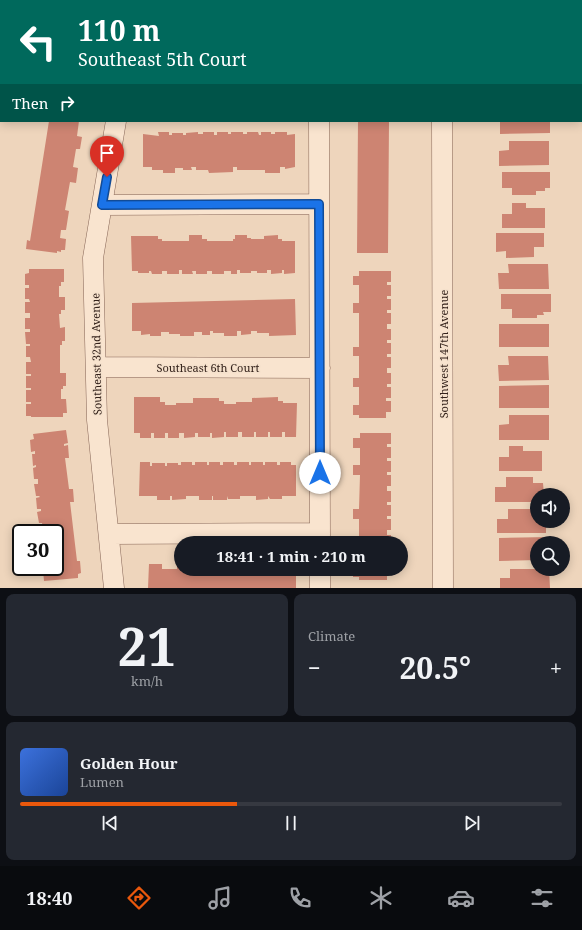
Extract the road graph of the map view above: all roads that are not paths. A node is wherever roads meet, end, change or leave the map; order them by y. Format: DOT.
graph roads {
  1 [pos="582,0"];
  2 [pos="582,14"];
  3 [pos="582,60"];
  4 [pos="116,122"];
  5 [pos="319,122"];
  6 [pos="442,122"];
  7 [pos="319,204"];
  8 [pos="102,205"];
  9 [pos="96,367"];
  10 [pos="320,368"];
  11 [pos="109,534"];
  12 [pos="214,536"];
  13 [pos="320,536"];
  14 [pos="320,576"];
  15 [pos="114,588"];
  16 [pos="320,588"];
  17 [pos="443,588"];
  1 -- 2 [label="street"];
  2 -- 3 [label="street"];
  4 -- 8 [label="street, Southeast 32nd Avenue"];
  5 -- 7 [label="street"];
  6 -- 17 [label="street, Southwest 147th Avenue"];
  7 -- 8 [label="street"];
  7 -- 10 [label="street"];
  8 -- 9 [label="street, Southeast 32nd Avenue"];
  9 -- 10 [label="street, Southeast 6th Court"];
  9 -- 11 [label="street, Southeast 32nd Avenue"];
  10 -- 13 [label="street"];
  11 -- 12 [label="street"];
  11 -- 15 [label="street, Southeast 32nd Avenue"];
  14 -- 16 [label="street"];
}
